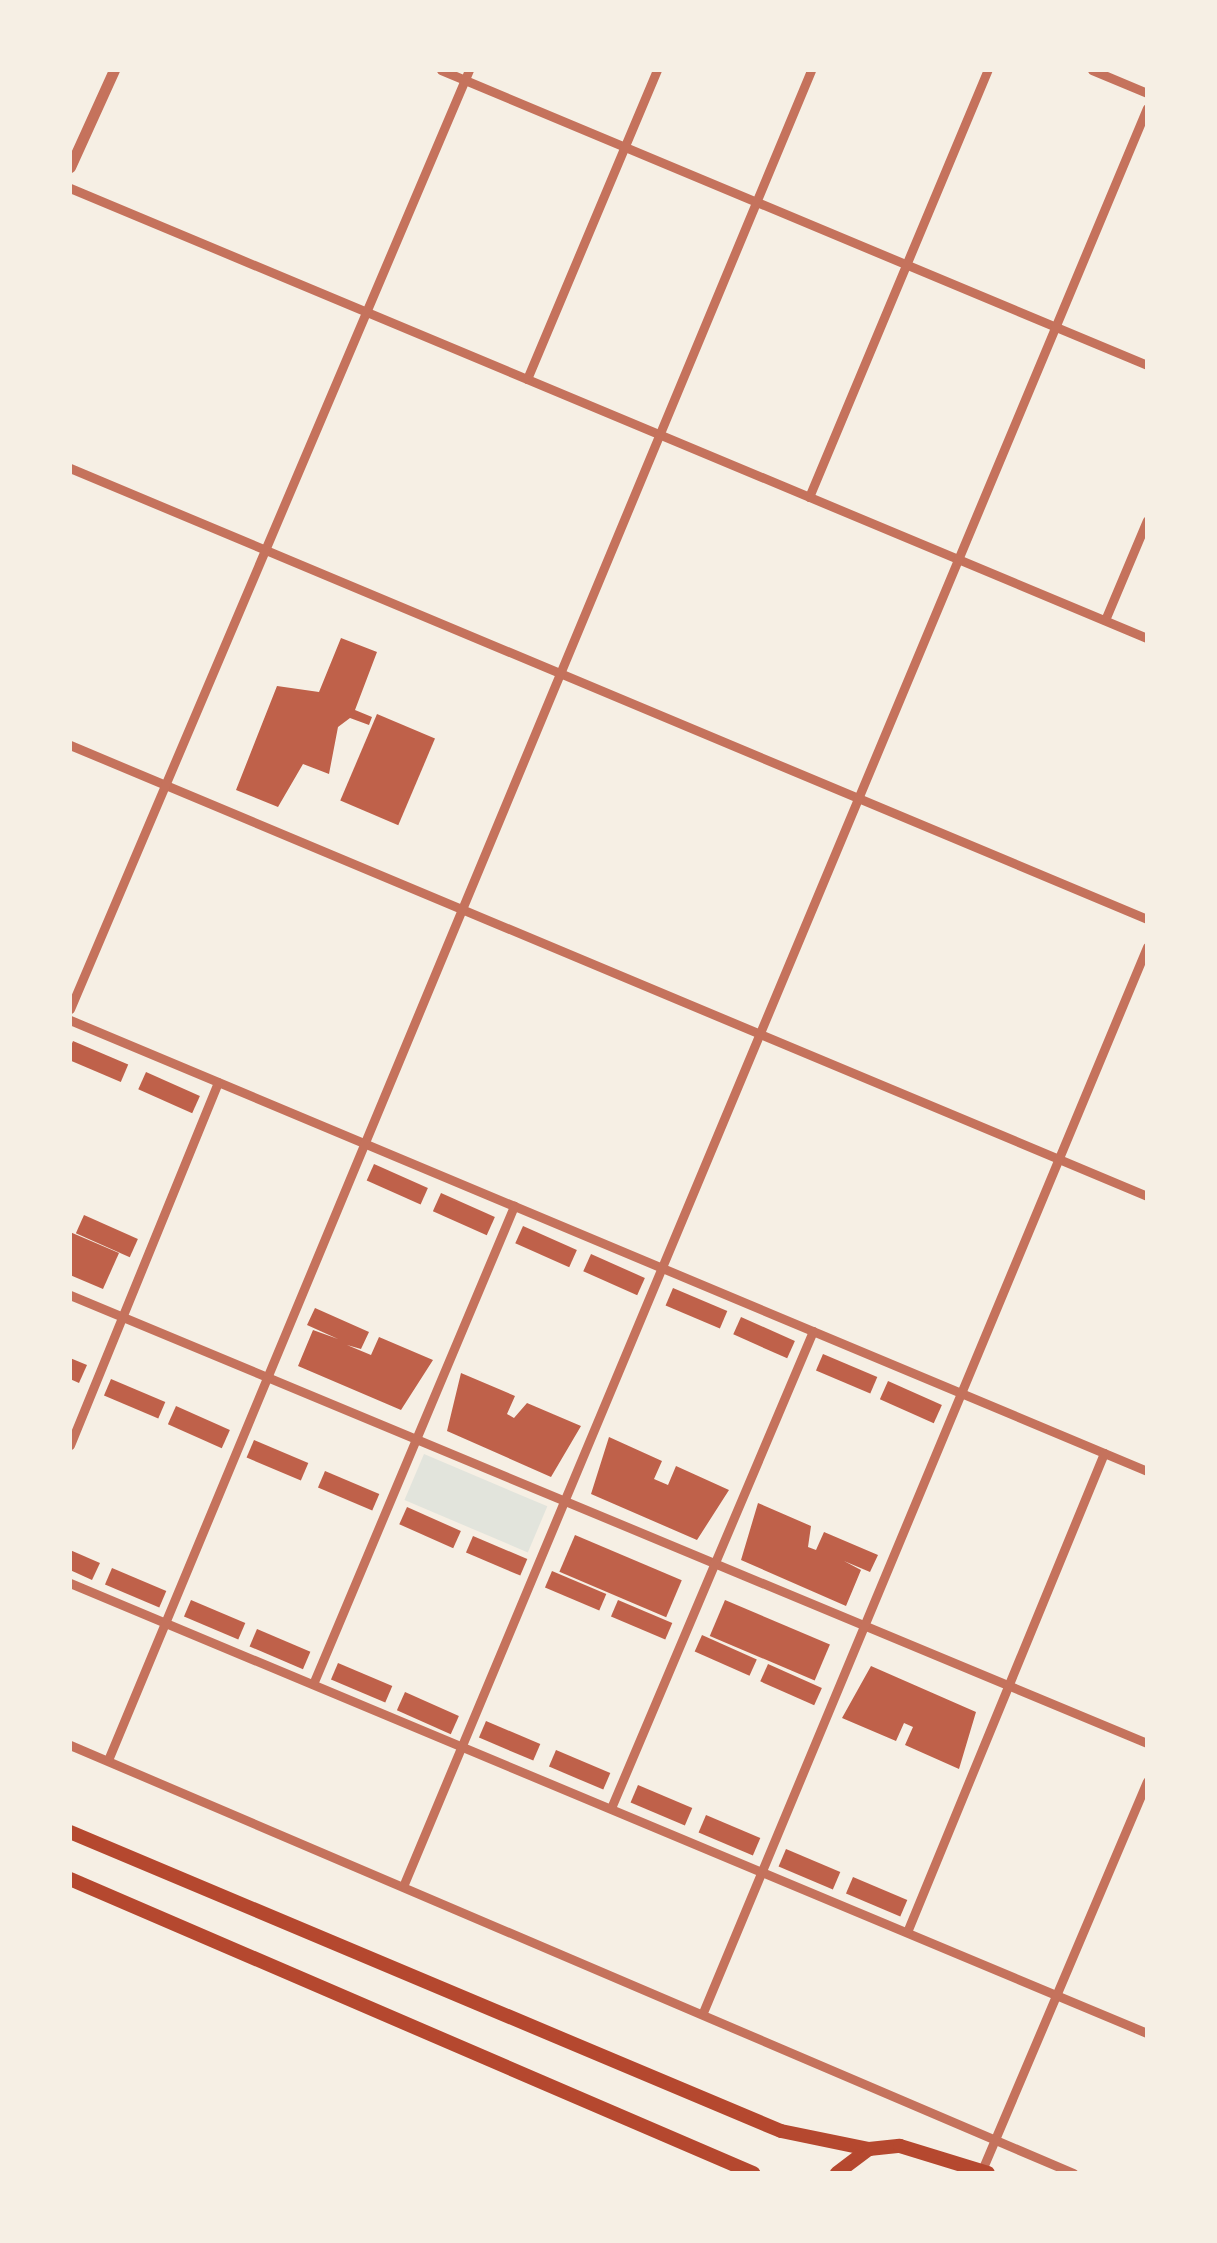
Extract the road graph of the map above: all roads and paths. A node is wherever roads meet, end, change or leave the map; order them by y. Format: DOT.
graph roads {
  1 [pos="114,70"];
  2 [pos="441,70"];
  3 [pos="657,70"];
  4 [pos="811,70"];
  5 [pos="988,70"];
  6 [pos="1092,70"];
  7 [pos="467,75"];
  8 [pos="1147,93"];
  9 [pos="1147,108"];
  10 [pos="624,147"];
  11 [pos="70,167"];
  12 [pos="70,188"];
  13 [pos="755,202"];
  14 [pos="906,264"];
  15 [pos="370,314"];
  16 [pos="1054,326"];
  17 [pos="1147,365"];
  18 [pos="526,379"];
  19 [pos="657,434"];
  20 [pos="70,468"];
  21 [pos="808,497"];
  22 [pos="1147,520"];
  23 [pos="271,552"];
  24 [pos="957,558"];
  25 [pos="1106,620"];
  26 [pos="1147,638"];
  27 [pos="560,673"];
  28 [pos="70,745"];
  29 [pos="169,786"];
  30 [pos="860,798"];
  31 [pos="460,908"];
  32 [pos="1147,919"];
  33 [pos="1147,947"];
  34 [pos="70,1009"];
  35 [pos="70,1020"];
  36 [pos="760,1034"];
  37 [pos="218,1082"];
  38 [pos="362,1143"];
  39 [pos="1058,1159"];
  40 [pos="1147,1196"];
  41 [pos="514,1206"];
  42 [pos="662,1268"];
  43 [pos="70,1295"];
  44 [pos="122,1318"];
  45 [pos="813,1331"];
  46 [pos="264,1374"];
  47 [pos="961,1393"];
  48 [pos="418,1439"];
  49 [pos="70,1445"];
  50 [pos="1104,1453"];
  51 [pos="1147,1471"];
  52 [pos="564,1500"];
  53 [pos="714,1562"];
  54 [pos="70,1584"];
  55 [pos="166,1625"];
  56 [pos="864,1625"];
  57 [pos="313,1684"];
  58 [pos="1008,1685"];
  59 [pos="1147,1743"];
  60 [pos="70,1744"];
  61 [pos="462,1746"];
  62 [pos="108,1760"];
  63 [pos="1147,1782"];
  64 [pos="611,1808"];
  65 [pos="70,1832"];
  66 [pos="761,1872"];
  67 [pos="70,1879"];
  68 [pos="404,1884"];
  69 [pos="907,1932"];
  70 [pos="1059,1997"];
  71 [pos="704,2010"];
  72 [pos="1147,2034"];
  73 [pos="998,2140"];
  74 [pos="870,2149"];
  75 [pos="985,2172"];
  76 [pos="754,2173"];
  77 [pos="836,2173"];
  78 [pos="1073,2173"];
  1 -- 11 [label="street"];
  2 -- 7 [label="street"];
  3 -- 10 [label="street"];
  4 -- 13 [label="street"];
  5 -- 14 [label="street"];
  6 -- 8 [label="street"];
  7 -- 10 [label="street"];
  7 -- 15 [label="street"];
  9 -- 16 [label="street"];
  10 -- 13 [label="street"];
  10 -- 18 [label="street"];
  12 -- 15 [label="street"];
  13 -- 14 [label="street"];
  13 -- 19 [label="street"];
  14 -- 16 [label="street"];
  14 -- 21 [label="street"];
  15 -- 18 [label="street"];
  15 -- 23 [label="street"];
  16 -- 17 [label="street"];
  16 -- 24 [label="street"];
  18 -- 19 [label="street"];
  19 -- 21 [label="street"];
  19 -- 27 [label="street"];
  20 -- 23 [label="street"];
  21 -- 24 [label="street"];
  22 -- 25 [label="street"];
  23 -- 27 [label="street"];
  23 -- 29 [label="street"];
  24 -- 25 [label="street"];
  24 -- 30 [label="street"];
  25 -- 26 [label="street"];
  27 -- 30 [label="street"];
  27 -- 31 [label="street"];
  28 -- 29 [label="street"];
  29 -- 31 [label="street"];
  29 -- 34 [label="street"];
  30 -- 32 [label="street"];
  30 -- 36 [label="street"];
  31 -- 36 [label="street"];
  31 -- 38 [label="street"];
  33 -- 39 [label="street"];
  35 -- 37 [label="street"];
  36 -- 39 [label="street"];
  36 -- 42 [label="street"];
  37 -- 38 [label="street"];
  37 -- 44 [label="street"];
  38 -- 41 [label="street"];
  38 -- 46 [label="street"];
  39 -- 40 [label="street"];
  39 -- 47 [label="street"];
  41 -- 42 [label="street"];
  41 -- 48 [label="street"];
  42 -- 45 [label="street"];
  42 -- 52 [label="street"];
  43 -- 44 [label="street"];
  44 -- 46 [label="street"];
  44 -- 49 [label="street"];
  45 -- 47 [label="street"];
  45 -- 53 [label="street"];
  46 -- 48 [label="street"];
  46 -- 55 [label="street"];
  47 -- 50 [label="street"];
  47 -- 56 [label="street"];
  48 -- 52 [label="street"];
  48 -- 57 [label="street"];
  50 -- 51 [label="street"];
  50 -- 58 [label="street"];
  52 -- 53 [label="street"];
  52 -- 61 [label="street"];
  53 -- 56 [label="street"];
  53 -- 64 [label="street"];
  54 -- 55 [label="street"];
  55 -- 57 [label="street"];
  55 -- 62 [label="street"];
  56 -- 58 [label="street"];
  56 -- 66 [label="street"];
  57 -- 61 [label="street"];
  58 -- 59 [label="street"];
  58 -- 69 [label="street"];
  60 -- 62 [label="street"];
  61 -- 64 [label="street"];
  61 -- 68 [label="street"];
  62 -- 68 [label="street"];
  63 -- 70 [label="street"];
  64 -- 66 [label="street"];
  65 -- 74 [label="main road"];
  66 -- 69 [label="street"];
  66 -- 71 [label="street"];
  67 -- 76 [label="main road"];
  68 -- 71 [label="street"];
  69 -- 70 [label="street"];
  70 -- 72 [label="street"];
  70 -- 73 [label="street"];
  71 -- 73 [label="street"];
  73 -- 75 [label="street"];
  73 -- 78 [label="street"];
  74 -- 75 [label="main road"];
  74 -- 77 [label="main road"];
}
